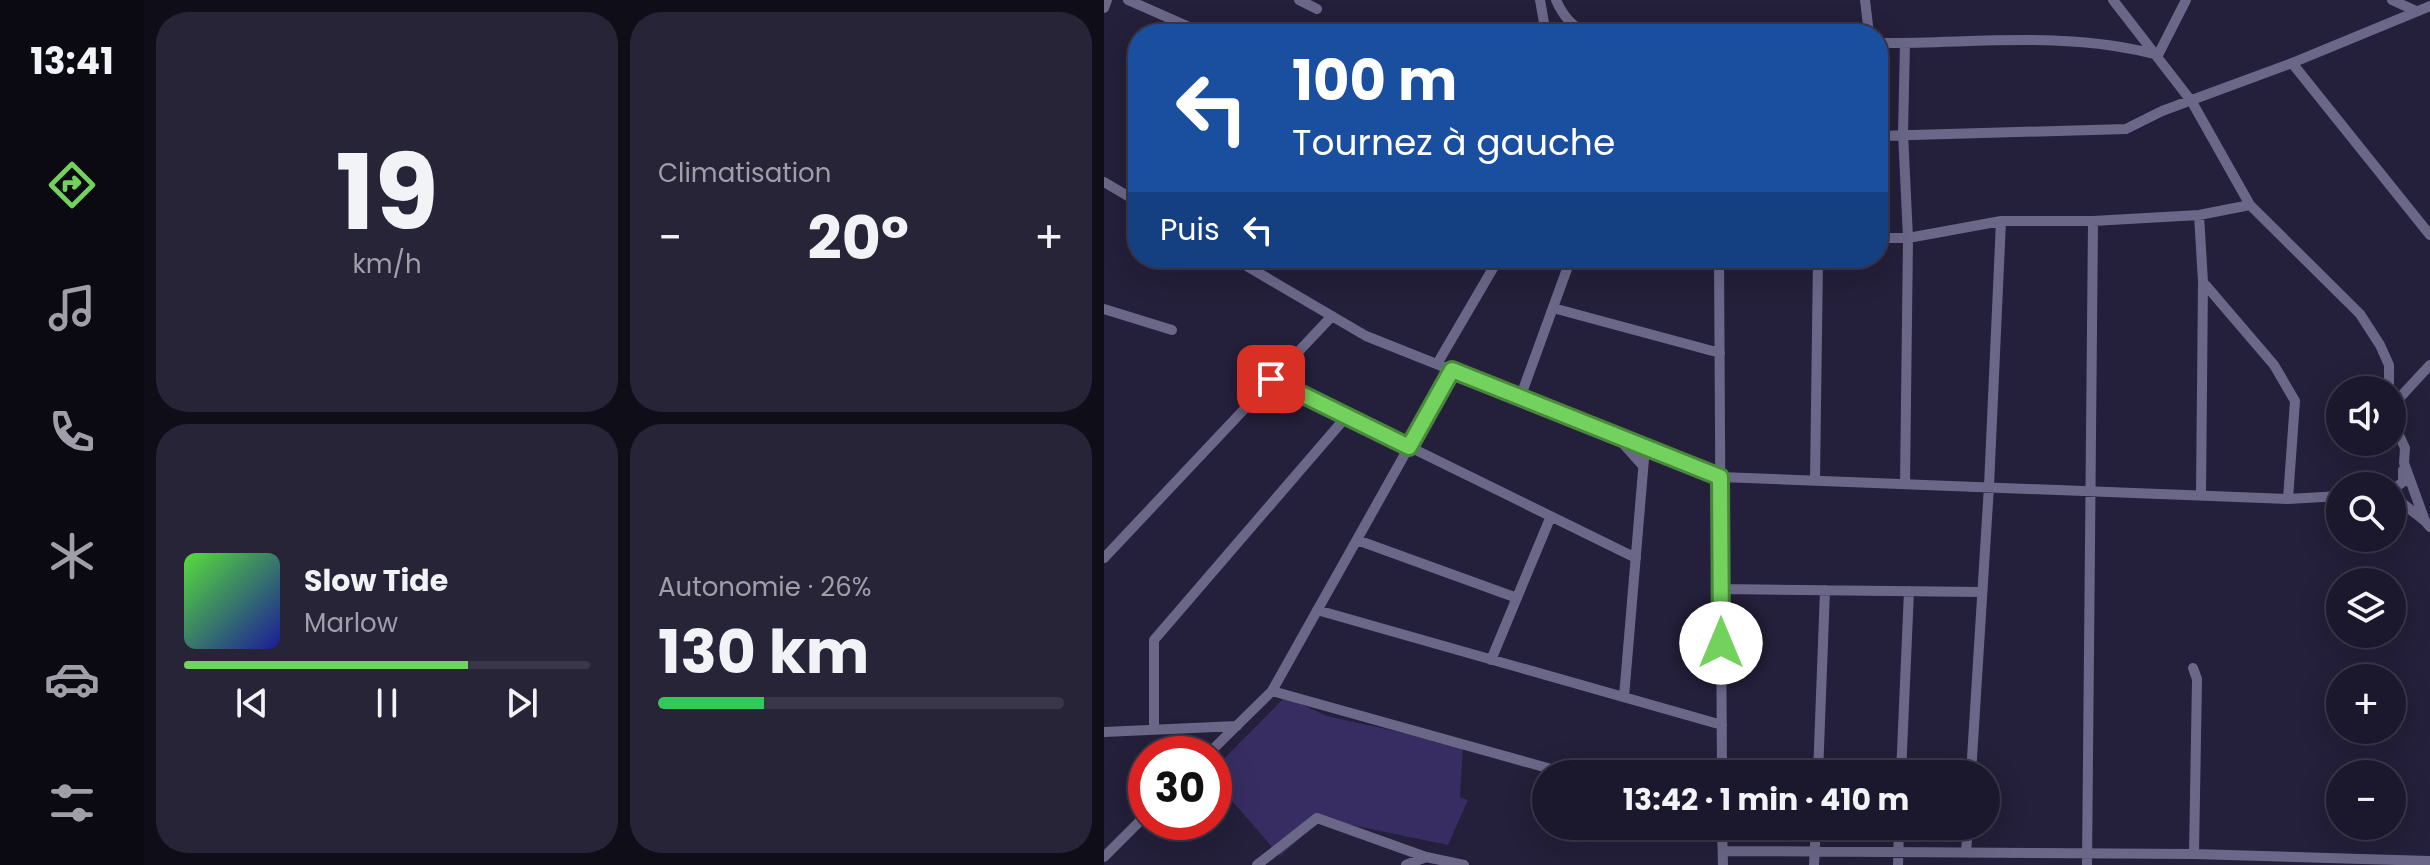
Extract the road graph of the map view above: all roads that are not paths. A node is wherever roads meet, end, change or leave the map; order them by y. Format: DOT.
graph roads {
  1 [pos="1107,0"];
  2 [pos="1128,0"];
  3 [pos="1299,0"];
  4 [pos="1541,0"];
  5 [pos="1865,0"];
  6 [pos="2113,0"];
  7 [pos="2186,0"];
  8 [pos="2392,0"];
  9 [pos="1558,4"];
  10 [pos="2430,6"];
  11 [pos="1104,8"];
  12 [pos="1317,9"];
  13 [pos="2416,11"];
  14 [pos="1182,24"];
  15 [pos="1545,24"];
  16 [pos="1572,24"];
  17 [pos="1868,24"];
  18 [pos="1888,43"];
  19 [pos="1905,43"];
  20 [pos="2158,55"];
  21 [pos="2292,63"];
  22 [pos="2192,102"];
  23 [pos="1903,133"];
  24 [pos="1888,135"];
  25 [pos="1104,182"];
  26 [pos="1128,196"];
  27 [pos="2250,205"];
  28 [pos="2199,215"];
  29 [pos="2001,221"];
  30 [pos="2093,221"];
  31 [pos="2430,235"];
  32 [pos="1888,238"];
  33 [pos="1908,238"];
  34 [pos="1250,268"];
  35 [pos="1493,268"];
  36 [pos="1567,268"];
  37 [pos="1719,268"];
  38 [pos="1818,268"];
  39 [pos="2203,282"];
  40 [pos="1553,308"];
  41 [pos="1104,309"];
  42 [pos="1332,316"];
  43 [pos="1172,330"];
  44 [pos="1720,353"];
  45 [pos="1437,364"];
  46 [pos="2430,365"];
  47 [pos="1452,370"];
  48 [pos="2389,376"];
  49 [pos="1271,379"];
  50 [pos="2406,391"];
  51 [pos="1520,398"];
  52 [pos="1346,417"];
  53 [pos="1615,435"];
  54 [pos="1409,447"];
  55 [pos="1645,447"];
  56 [pos="2404,456"];
  57 [pos="2404,463"];
  58 [pos="1643,466"];
  59 [pos="2404,472"];
  60 [pos="1720,477"];
  61 [pos="1815,480"];
  62 [pos="1905,483"];
  63 [pos="1989,486"];
  64 [pos="2090,490"];
  65 [pos="2201,494"];
  66 [pos="2326,497"];
  67 [pos="2288,499"];
  68 [pos="2406,505"];
  69 [pos="1551,516"];
  70 [pos="2427,524"];
  71 [pos="1357,540"];
  72 [pos="1104,558"];
  73 [pos="1636,558"];
  74 [pos="1721,589"];
  75 [pos="1825,590"];
  76 [pos="1909,591"];
  77 [pos="1982,592"];
  78 [pos="1517,598"];
  79 [pos="1317,610"];
  80 [pos="1491,660"];
  81 [pos="2193,668"];
  82 [pos="1272,691"];
  83 [pos="1624,697"];
  84 [pos="1722,725"];
  85 [pos="1237,726"];
  86 [pos="1154,730"];
  87 [pos="1104,732"];
  88 [pos="1227,736"];
  89 [pos="1722,760"];
  90 [pos="1819,760"];
  91 [pos="1902,760"];
  92 [pos="1972,760"];
  93 [pos="1532,764"];
  94 [pos="1128,833"];
  95 [pos="1723,840"];
  96 [pos="1815,840"];
  97 [pos="1898,840"];
  98 [pos="1967,840"];
  99 [pos="1723,851"];
  100 [pos="1815,851"];
  101 [pos="1898,852"];
  102 [pos="1966,852"];
  103 [pos="2194,854"];
  104 [pos="1104,857"];
  105 [pos="1426,857"];
  106 [pos="2087,859"];
  107 [pos="2430,861"];
  108 [pos="1257,865"];
  109 [pos="1406,865"];
  110 [pos="1464,865"];
  111 [pos="1723,865"];
  112 [pos="1814,865"];
  113 [pos="1898,865"];
  1 -- 11 [label="street"];
  2 -- 14 [label="street"];
  3 -- 12 [label="street"];
  4 -- 9 [label="street"];
  4 -- 15 [label="street"];
  5 -- 17 [label="street"];
  6 -- 20 [label="street"];
  7 -- 20 [label="street"];
  8 -- 13 [label="street"];
  9 -- 16 [label="street"];
  10 -- 13 [label="street"];
  13 -- 21 [label="street"];
  18 -- 19 [label="street"];
  19 -- 20 [label="street"];
  19 -- 23 [label="street"];
  20 -- 22 [label="street"];
  21 -- 22 [label="street"];
  21 -- 31 [label="street"];
  22 -- 23 [label="street"];
  22 -- 27 [label="street"];
  23 -- 24 [label="street"];
  23 -- 33 [label="street"];
  25 -- 26 [label="street"];
  27 -- 28 [label="street"];
  27 -- 48 [label="street"];
  28 -- 30 [label="street"];
  28 -- 39 [label="street"];
  29 -- 30 [label="street"];
  29 -- 33 [label="street"];
  29 -- 63 [label="street"];
  30 -- 64 [label="street"];
  32 -- 33 [label="street"];
  33 -- 62 [label="street"];
  34 -- 42 [label="street"];
  35 -- 45 [label="street"];
  36 -- 40 [label="street"];
  37 -- 44 [label="street"];
  38 -- 61 [label="street"];
  39 -- 65 [label="street"];
  39 -- 67 [label="street"];
  40 -- 44 [label="street"];
  40 -- 51 [label="street"];
  41 -- 43 [label="street"];
  42 -- 45 [label="street"];
  42 -- 49 [label="street"];
  44 -- 60 [label="street"];
  45 -- 47 [label="street"];
  46 -- 50 [label="street"];
  47 -- 51 [label="street"];
  47 -- 54 [label="street"];
  49 -- 52 [label="street"];
  49 -- 72 [label="street"];
  51 -- 53 [label="street"];
  52 -- 54 [label="street"];
  52 -- 86 [label="street"];
  53 -- 55 [label="street"];
  53 -- 58 [label="street"];
  54 -- 69 [label="street"];
  54 -- 71 [label="street"];
  55 -- 58 [label="street"];
  55 -- 60 [label="street"];
  56 -- 57 [label="street"];
  57 -- 59 [label="street"];
  57 -- 70 [label="street"];
  58 -- 73 [label="street"];
  60 -- 61 [label="street"];
  60 -- 74 [label="street"];
  61 -- 62 [label="street"];
  62 -- 63 [label="street"];
  63 -- 64 [label="street"];
  63 -- 77 [label="street"];
  64 -- 65 [label="street"];
  64 -- 106 [label="street"];
  65 -- 67 [label="street"];
  66 -- 67 [label="street"];
  68 -- 70 [label="street"];
  69 -- 73 [label="street"];
  69 -- 78 [label="street"];
  71 -- 78 [label="street"];
  71 -- 79 [label="street"];
  73 -- 83 [label="street"];
  74 -- 75 [label="street"];
  74 -- 84 [label="street"];
  75 -- 76 [label="street"];
  75 -- 90 [label="street"];
  76 -- 77 [label="street"];
  76 -- 91 [label="street"];
  77 -- 92 [label="street"];
  78 -- 80 [label="street"];
  79 -- 80 [label="street"];
  79 -- 82 [label="street"];
  80 -- 83 [label="street"];
  81 -- 103 [label="street"];
  82 -- 85 [label="street"];
  82 -- 93 [label="street"];
  83 -- 84 [label="street"];
  84 -- 89 [label="street"];
  85 -- 86 [label="street"];
  85 -- 88 [label="street"];
  86 -- 87 [label="street"];
  94 -- 104 [label="street"];
  95 -- 99 [label="street"];
  96 -- 100 [label="street"];
  97 -- 101 [label="street"];
  98 -- 102 [label="street"];
  99 -- 100 [label="street"];
  99 -- 111 [label="street"];
  100 -- 101 [label="street"];
  100 -- 112 [label="street"];
  101 -- 102 [label="street"];
  101 -- 113 [label="street"];
  102 -- 106 [label="street"];
  103 -- 106 [label="street"];
  103 -- 107 [label="street"];
  105 -- 108 [label="street"];
  105 -- 109 [label="street"];
  105 -- 110 [label="street"];
}
